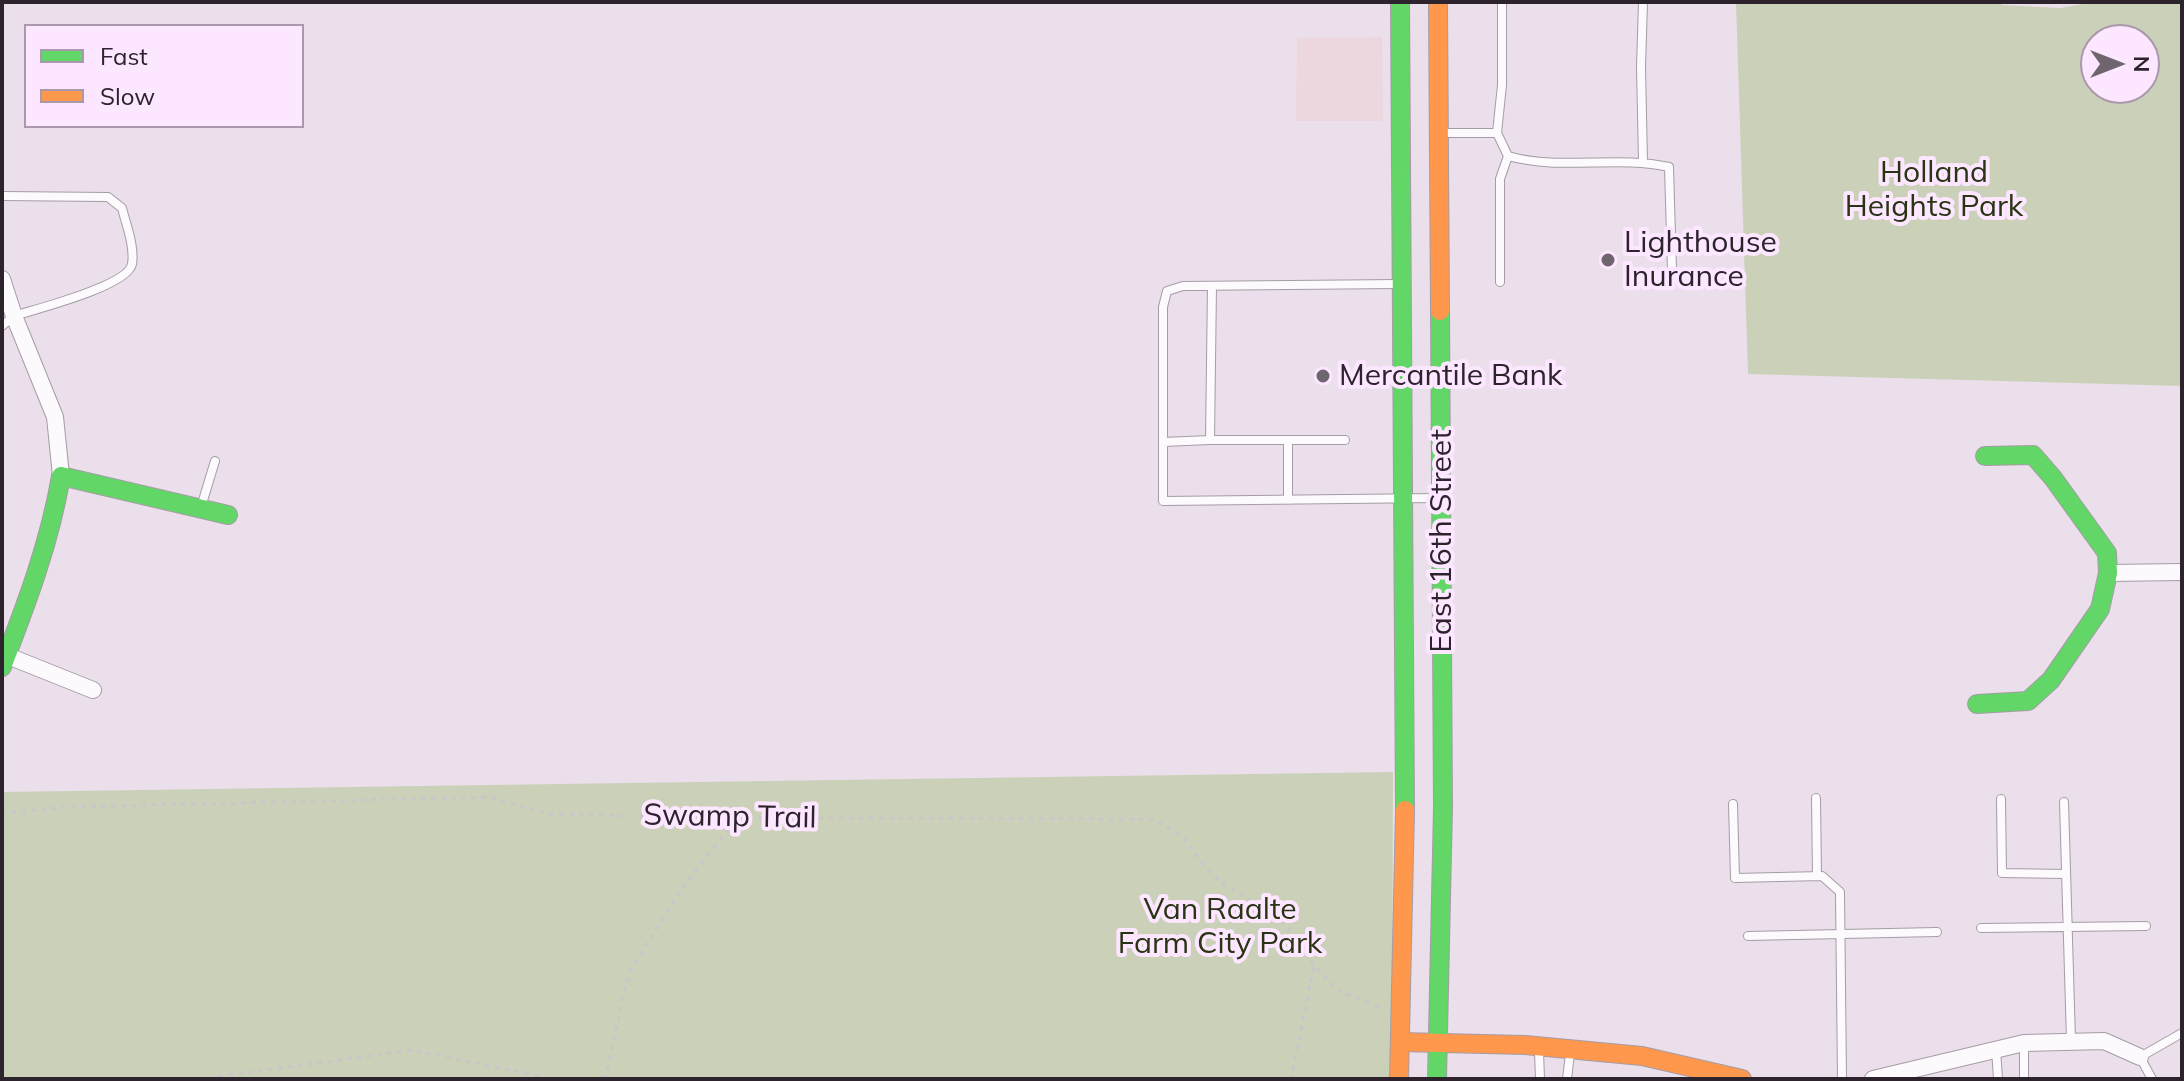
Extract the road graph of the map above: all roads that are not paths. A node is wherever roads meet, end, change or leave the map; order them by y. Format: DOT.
graph roads {
  1 [pos="1400,2"];
  2 [pos="1438,2"];
  3 [pos="1502,2"];
  4 [pos="1643,2"];
  5 [pos="1438,133"];
  6 [pos="1497,133"];
  7 [pos="1508,156"];
  8 [pos="1643,162"];
  9 [pos="2,196"];
  10 [pos="1672,270"];
  11 [pos="2,279"];
  12 [pos="1500,282"];
  13 [pos="1402,284"];
  14 [pos="1212,286"];
  15 [pos="8,321"];
  16 [pos="1210,440"];
  17 [pos="1288,440"];
  18 [pos="1345,440"];
  19 [pos="1163,442"];
  20 [pos="1985,456"];
  21 [pos="215,461"];
  22 [pos="61,476"];
  23 [pos="1442,498"];
  24 [pos="1403,499"];
  25 [pos="1288,500"];
  26 [pos="201,508"];
  27 [pos="228,515"];
  28 [pos="2182,572"];
  29 [pos="2108,573"];
  30 [pos="5,662"];
  31 [pos="93,690"];
  32 [pos="1977,704"];
  33 [pos="1816,798"];
  34 [pos="2001,799"];
  35 [pos="2064,802"];
  36 [pos="1733,804"];
  37 [pos="2066,874"];
  38 [pos="1817,876"];
  39 [pos="2146,926"];
  40 [pos="1981,928"];
  41 [pos="2068,928"];
  42 [pos="1937,932"];
  43 [pos="1842,934"];
  44 [pos="1748,936"];
  45 [pos="2182,1033"];
  46 [pos="2071,1041"];
  47 [pos="1400,1042"];
  48 [pos="1437,1043"];
  49 [pos="2024,1043"];
  50 [pos="1539,1046"];
  51 [pos="1571,1049"];
  52 [pos="1996,1049"];
  53 [pos="2140,1057"];
  54 [pos="1900,1076"];
  55 [pos="1735,1078"];
  56 [pos="1399,1079"];
  57 [pos="1437,1079"];
  58 [pos="1540,1079"];
  59 [pos="1567,1079"];
  60 [pos="1842,1079"];
  61 [pos="1873,1079"];
  62 [pos="1998,1079"];
  63 [pos="2024,1079"];
  64 [pos="2152,1079"];
  1 -- 13 [label="main road, East 16th Street"];
  2 -- 5 [label="main road, East 16th Street"];
  3 -- 6 [label="lane"];
  4 -- 8 [label="lane"];
  5 -- 6 [label="lane"];
  5 -- 23 [label="main road, East 16th Street"];
  6 -- 7 [label="lane"];
  7 -- 8 [label="lane"];
  7 -- 12 [label="lane"];
  8 -- 10 [label="lane"];
  9 -- 15 [label="lane"];
  11 -- 15 [label="street"];
  13 -- 14 [label="lane"];
  13 -- 24 [label="main road, East 16th Street"];
  14 -- 16 [label="lane"];
  14 -- 19 [label="lane"];
  15 -- 22 [label="street"];
  16 -- 17 [label="lane"];
  16 -- 19 [label="lane"];
  17 -- 18 [label="lane"];
  17 -- 25 [label="lane"];
  19 -- 25 [label="lane"];
  20 -- 29 [label="main road"];
  21 -- 26 [label="lane"];
  22 -- 26 [label="main road"];
  22 -- 30 [label="main road"];
  23 -- 24 [label="lane"];
  23 -- 48 [label="main road, East 16th Street"];
  24 -- 25 [label="lane"];
  24 -- 47 [label="main road, East 16th Street"];
  26 -- 27 [label="main road"];
  28 -- 29 [label="street"];
  29 -- 32 [label="main road"];
  30 -- 31 [label="street"];
  33 -- 38 [label="lane"];
  34 -- 37 [label="lane"];
  35 -- 37 [label="lane"];
  36 -- 38 [label="lane"];
  37 -- 41 [label="lane"];
  38 -- 43 [label="lane"];
  39 -- 41 [label="lane"];
  40 -- 41 [label="lane"];
  41 -- 46 [label="lane"];
  42 -- 43 [label="lane"];
  43 -- 44 [label="lane"];
  43 -- 60 [label="lane"];
  45 -- 53 [label="lane"];
  46 -- 49 [label="street"];
  46 -- 53 [label="street"];
  47 -- 48 [label="main road"];
  47 -- 56 [label="main road, East 16th Street"];
  48 -- 50 [label="main road"];
  48 -- 57 [label="main road, East 16th Street"];
  49 -- 52 [label="street"];
  49 -- 63 [label="lane"];
  50 -- 51 [label="main road"];
  50 -- 58 [label="lane"];
  51 -- 55 [label="main road"];
  51 -- 59 [label="lane"];
  52 -- 54 [label="street"];
  52 -- 62 [label="lane"];
  53 -- 64 [label="lane"];
  54 -- 61 [label="street"];
}
